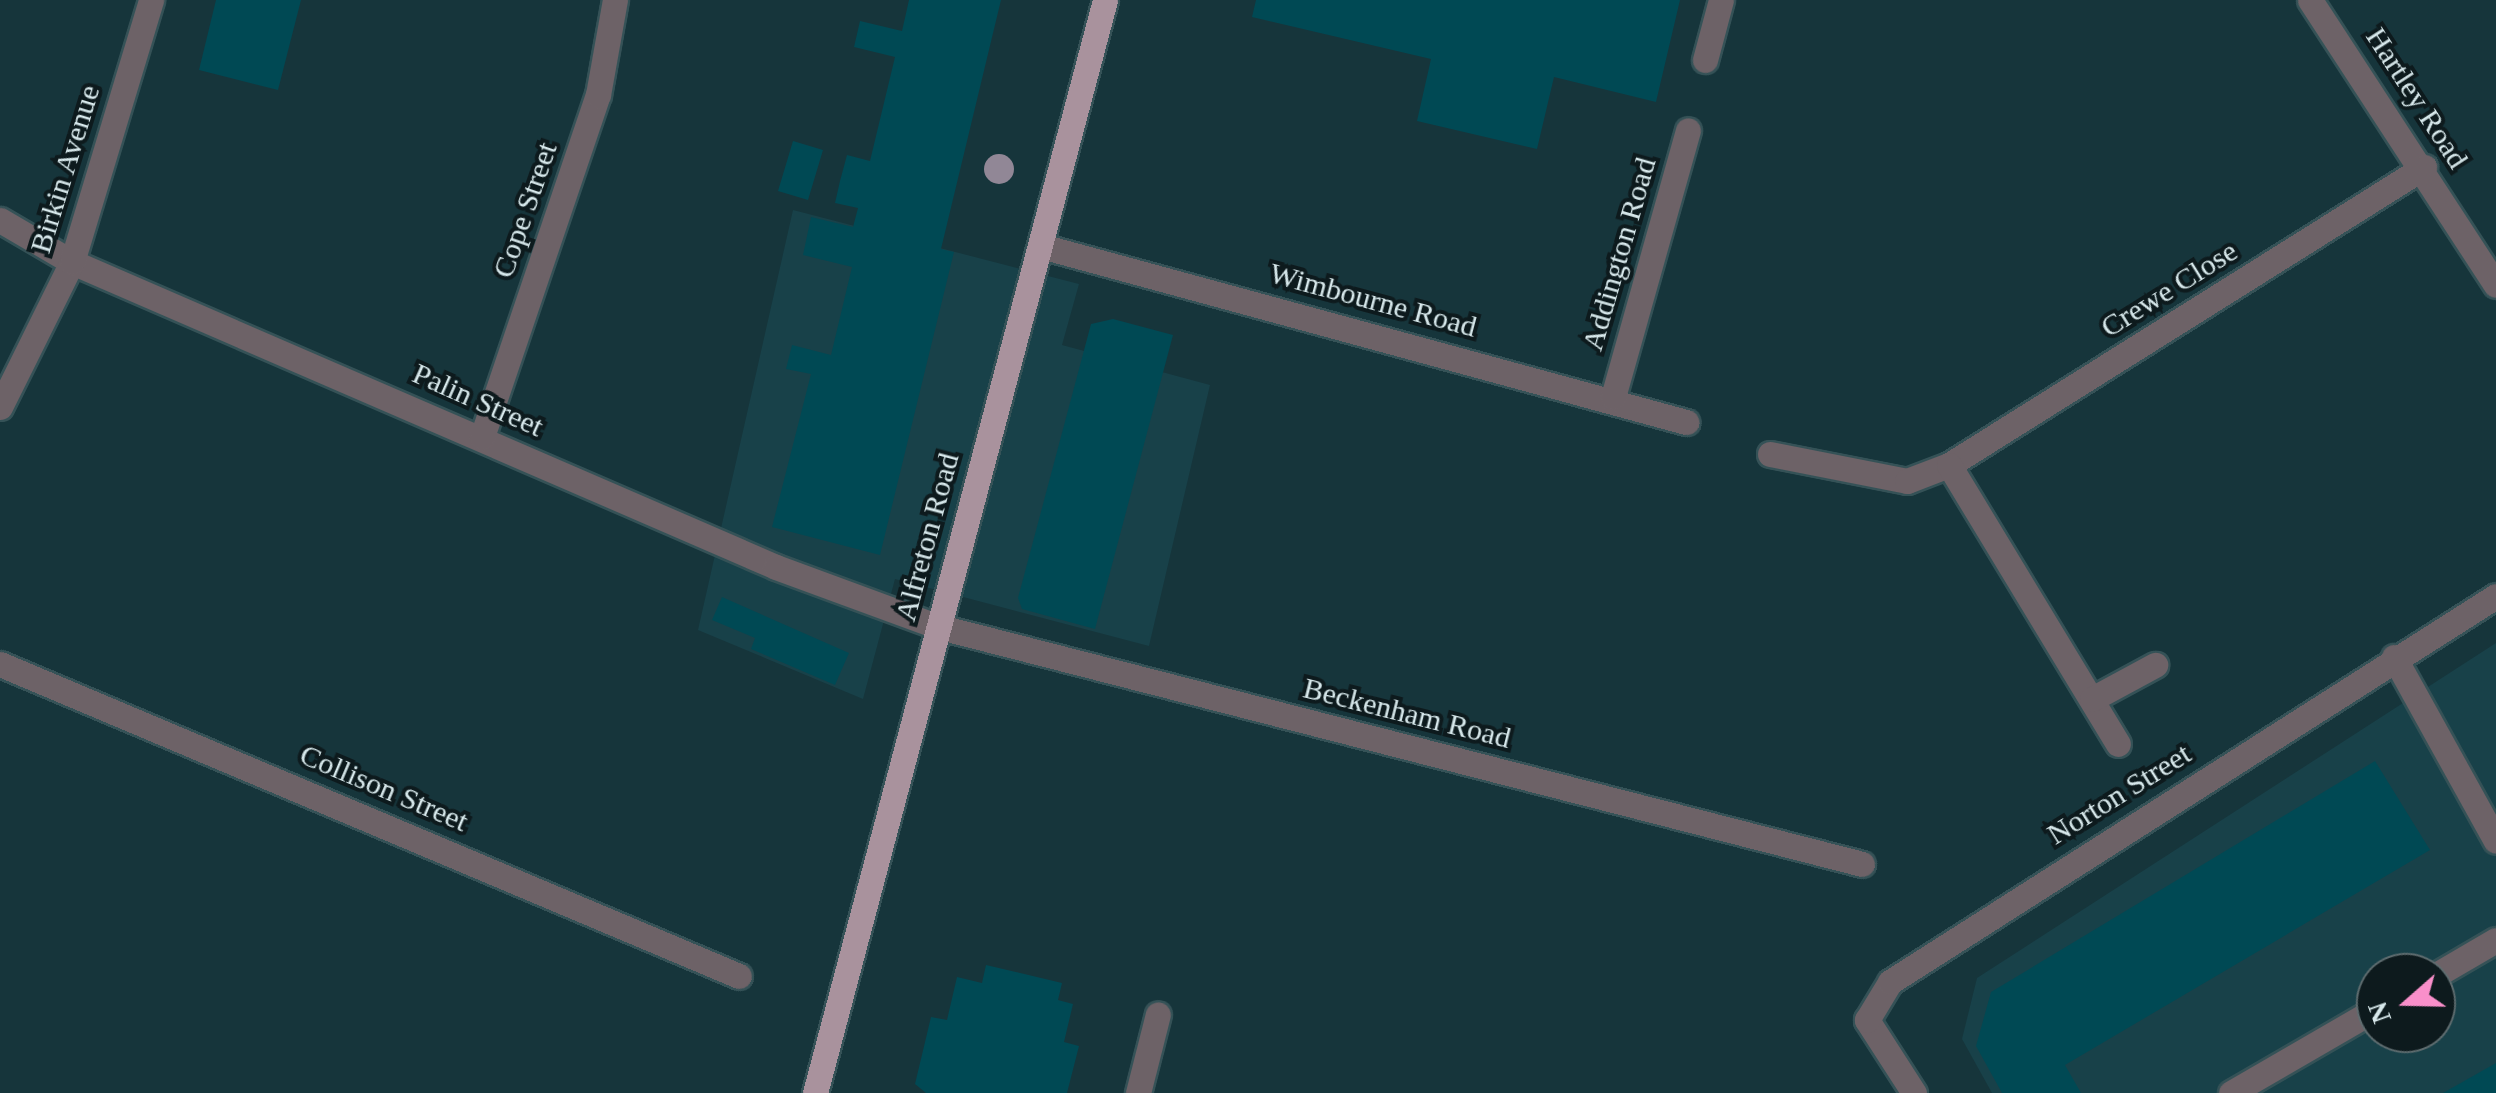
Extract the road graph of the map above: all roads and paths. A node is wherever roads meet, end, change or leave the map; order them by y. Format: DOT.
graph roads {
  1 [pos="151,0"];
  2 [pos="615,0"];
  3 [pos="1106,0"];
  4 [pos="1721,0"];
  5 [pos="2310,0"];
  6 [pos="1706,60"];
  7 [pos="1688,130"];
  8 [pos="2424,168"];
  9 [pos="0,220"];
  10 [pos="1041,246"];
  11 [pos="72,262"];
  12 [pos="2496,286"];
  13 [pos="1613,397"];
  14 [pos="0,406"];
  15 [pos="1686,422"];
  16 [pos="482,437"];
  17 [pos="1770,454"];
  18 [pos="1949,466"];
  19 [pos="2496,596"];
  20 [pos="936,626"];
  21 [pos="2394,658"];
  22 [pos="0,664"];
  23 [pos="2155,665"];
  24 [pos="2092,699"];
  25 [pos="2118,744"];
  26 [pos="2496,841"];
  27 [pos="1862,864"];
  28 [pos="2496,940"];
  29 [pos="2456,963"];
  30 [pos="740,976"];
  31 [pos="1158,1014"];
  32 [pos="2356,1021"];
  33 [pos="815,1093"];
  34 [pos="1138,1093"];
  35 [pos="1914,1093"];
  36 [pos="2231,1093"];
  1 -- 11 [label="street, Birkin Avenue"];
  2 -- 16 [label="street, Cope Street"];
  3 -- 10 [label="main road, Alfreton Road"];
  4 -- 6 [label="street"];
  5 -- 8 [label="street, Hartley Road"];
  7 -- 13 [label="street, Addington Road"];
  8 -- 12 [label="street, Hartley Road"];
  8 -- 18 [label="street, Crewe Close"];
  9 -- 11 [label="street, Palin Street"];
  10 -- 13 [label="street, Wimbourne Road"];
  10 -- 20 [label="main road, Alfreton Road"];
  11 -- 14 [label="street, Birkin Avenue"];
  11 -- 16 [label="street, Palin Street"];
  13 -- 15 [label="street, Wimbourne Road"];
  16 -- 20 [label="street, Palin Street"];
  17 -- 18 [label="street, Crewe Close"];
  18 -- 24 [label="street"];
  19 -- 21 [label="street, Norton Street"];
  20 -- 27 [label="street, Beckenham Road"];
  20 -- 33 [label="main road, Alfreton Road"];
  21 -- 26 [label="street"];
  21 -- 35 [label="street, Norton Street"];
  22 -- 30 [label="street, Collison Street"];
  23 -- 24 [label="street"];
  24 -- 25 [label="street"];
  28 -- 29 [label="street"];
  31 -- 34 [label="street"];
  32 -- 36 [label="street"];
}
